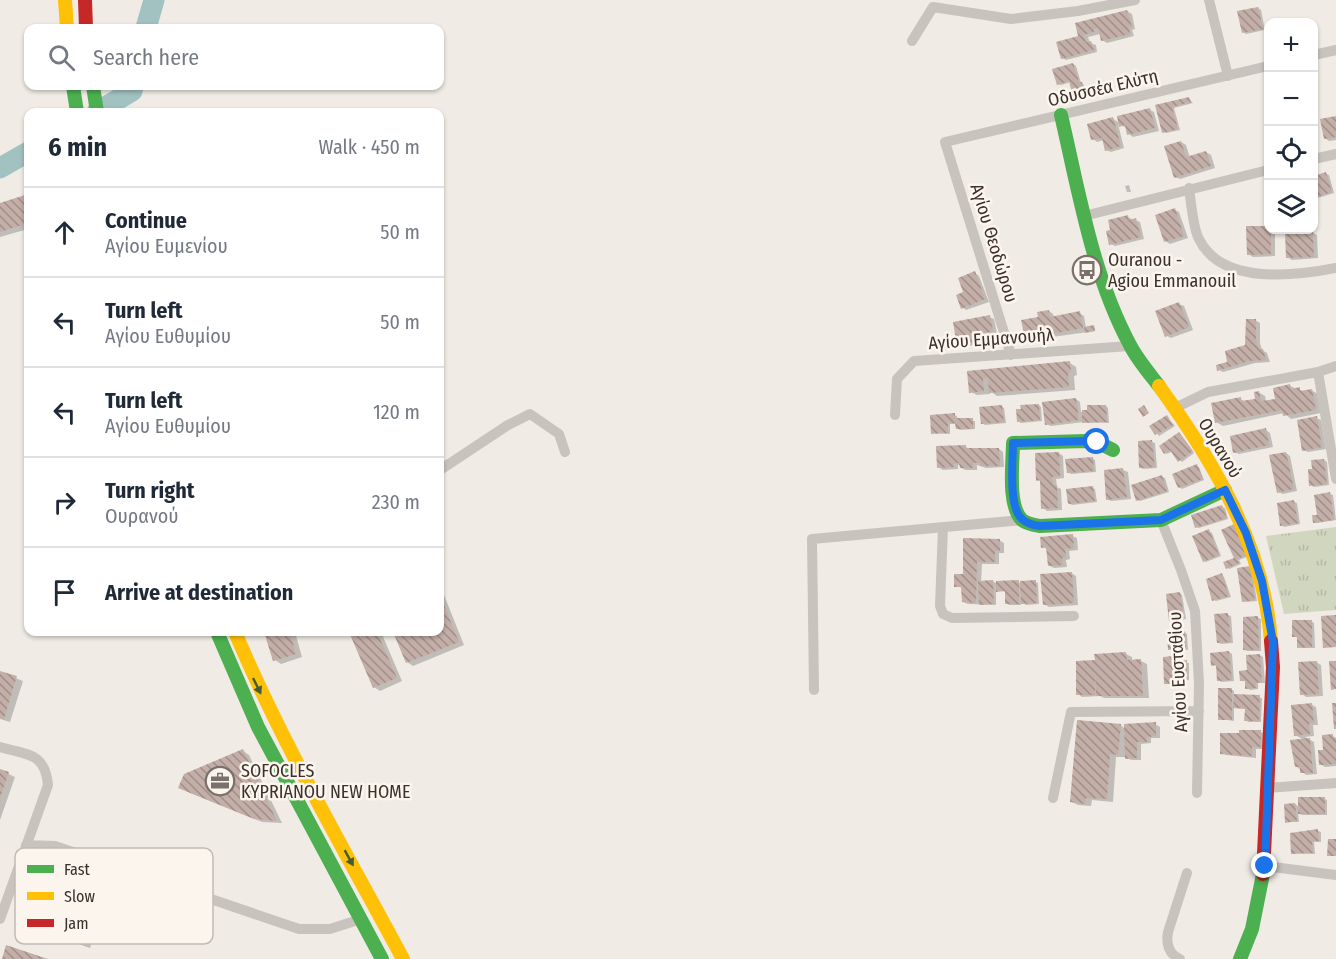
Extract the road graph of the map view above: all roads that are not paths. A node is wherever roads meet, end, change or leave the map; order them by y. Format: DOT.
graph roads {
  1 [pos="65,0"];
  2 [pos="86,0"];
  3 [pos="1135,0"];
  4 [pos="1209,0"];
  5 [pos="67,24"];
  6 [pos="86,24"];
  7 [pos="912,41"];
  8 [pos="1336,50"];
  9 [pos="1318,54"];
  10 [pos="1264,67"];
  11 [pos="1228,76"];
  12 [pos="74,90"];
  13 [pos="94,90"];
  14 [pos="76,108"];
  15 [pos="96,108"];
  16 [pos="1061,115"];
  17 [pos="945,142"];
  18 [pos="1336,154"];
  19 [pos="1318,158"];
  20 [pos="1264,171"];
  21 [pos="1189,188"];
  22 [pos="1084,216"];
  23 [pos="1336,268"];
  24 [pos="1130,346"];
  25 [pos="1011,355"];
  26 [pos="1336,366"];
  27 [pos="1318,372"];
  28 [pos="1175,408"];
  29 [pos="895,415"];
  30 [pos="1113,450"];
  31 [pos="565,452"];
  32 [pos="444,467"];
  33 [pos="1336,479"];
  34 [pos="1225,490"];
  35 [pos="1022,520"];
  36 [pos="1161,520"];
  37 [pos="943,527"];
  38 [pos="1074,616"];
  39 [pos="219,636"];
  40 [pos="237,636"];
  41 [pos="814,690"];
  42 [pos="1199,711"];
  43 [pos="0,747"];
  44 [pos="1336,783"];
  45 [pos="1268,788"];
  46 [pos="1197,793"];
  47 [pos="1053,798"];
  48 [pos="26,845"];
  49 [pos="25,848"];
  50 [pos="61,848"];
  51 [pos="1265,866"];
  52 [pos="1187,873"];
  53 [pos="1336,875"];
  54 [pos="15,877"];
  55 [pos="213,900"];
  56 [pos="0,920"];
  57 [pos="361,920"];
  58 [pos="382,959"];
  59 [pos="403,959"];
  60 [pos="1180,959"];
  61 [pos="1240,959"];
  1 -- 5 [label="street"];
  2 -- 6 [label="street"];
  3 -- 7 [label="street"];
  4 -- 11 [label="street"];
  8 -- 9 [label="street"];
  10 -- 11 [label="street, Οδυσσέα Ελύτη"];
  11 -- 16 [label="street, Οδυσσέα Ελύτη"];
  12 -- 14 [label="street"];
  13 -- 15 [label="street"];
  16 -- 17 [label="street, Οδυσσέα Ελύτη"];
  16 -- 22 [label="street, Ουρανού"];
  17 -- 25 [label="street, Αγίου Θεοδώρου"];
  18 -- 19 [label="street"];
  20 -- 21 [label="street"];
  21 -- 22 [label="street"];
  21 -- 23 [label="street"];
  22 -- 24 [label="street, Ουρανού"];
  24 -- 25 [label="street, Αγίου Εμμανουήλ"];
  24 -- 28 [label="street, Ουρανού"];
  25 -- 29 [label="street, Αγίου Εμμανουήλ"];
  26 -- 27 [label="street"];
  27 -- 28 [label="street"];
  27 -- 33 [label="street"];
  28 -- 34 [label="street, Ουρανού"];
  30 -- 35 [label="street"];
  31 -- 32 [label="street"];
  34 -- 36 [label="street"];
  34 -- 45 [label="street, Ουρανού"];
  35 -- 36 [label="street"];
  35 -- 37 [label="street"];
  36 -- 42 [label="street, Αγίου Ευσταθίου"];
  37 -- 38 [label="street"];
  37 -- 41 [label="street"];
  39 -- 57 [label="street"];
  40 -- 59 [label="street, one-way"];
  42 -- 46 [label="street, Αγίου Ευσταθίου"];
  42 -- 47 [label="street"];
  43 -- 48 [label="street"];
  44 -- 45 [label="street"];
  45 -- 51 [label="street, Ουρανού"];
  48 -- 49 [label="street"];
  48 -- 50 [label="street"];
  51 -- 53 [label="street"];
  51 -- 61 [label="street, Ουρανού"];
  52 -- 60 [label="street"];
  54 -- 56 [label="street"];
  55 -- 57 [label="street"];
  57 -- 58 [label="street"];
}
